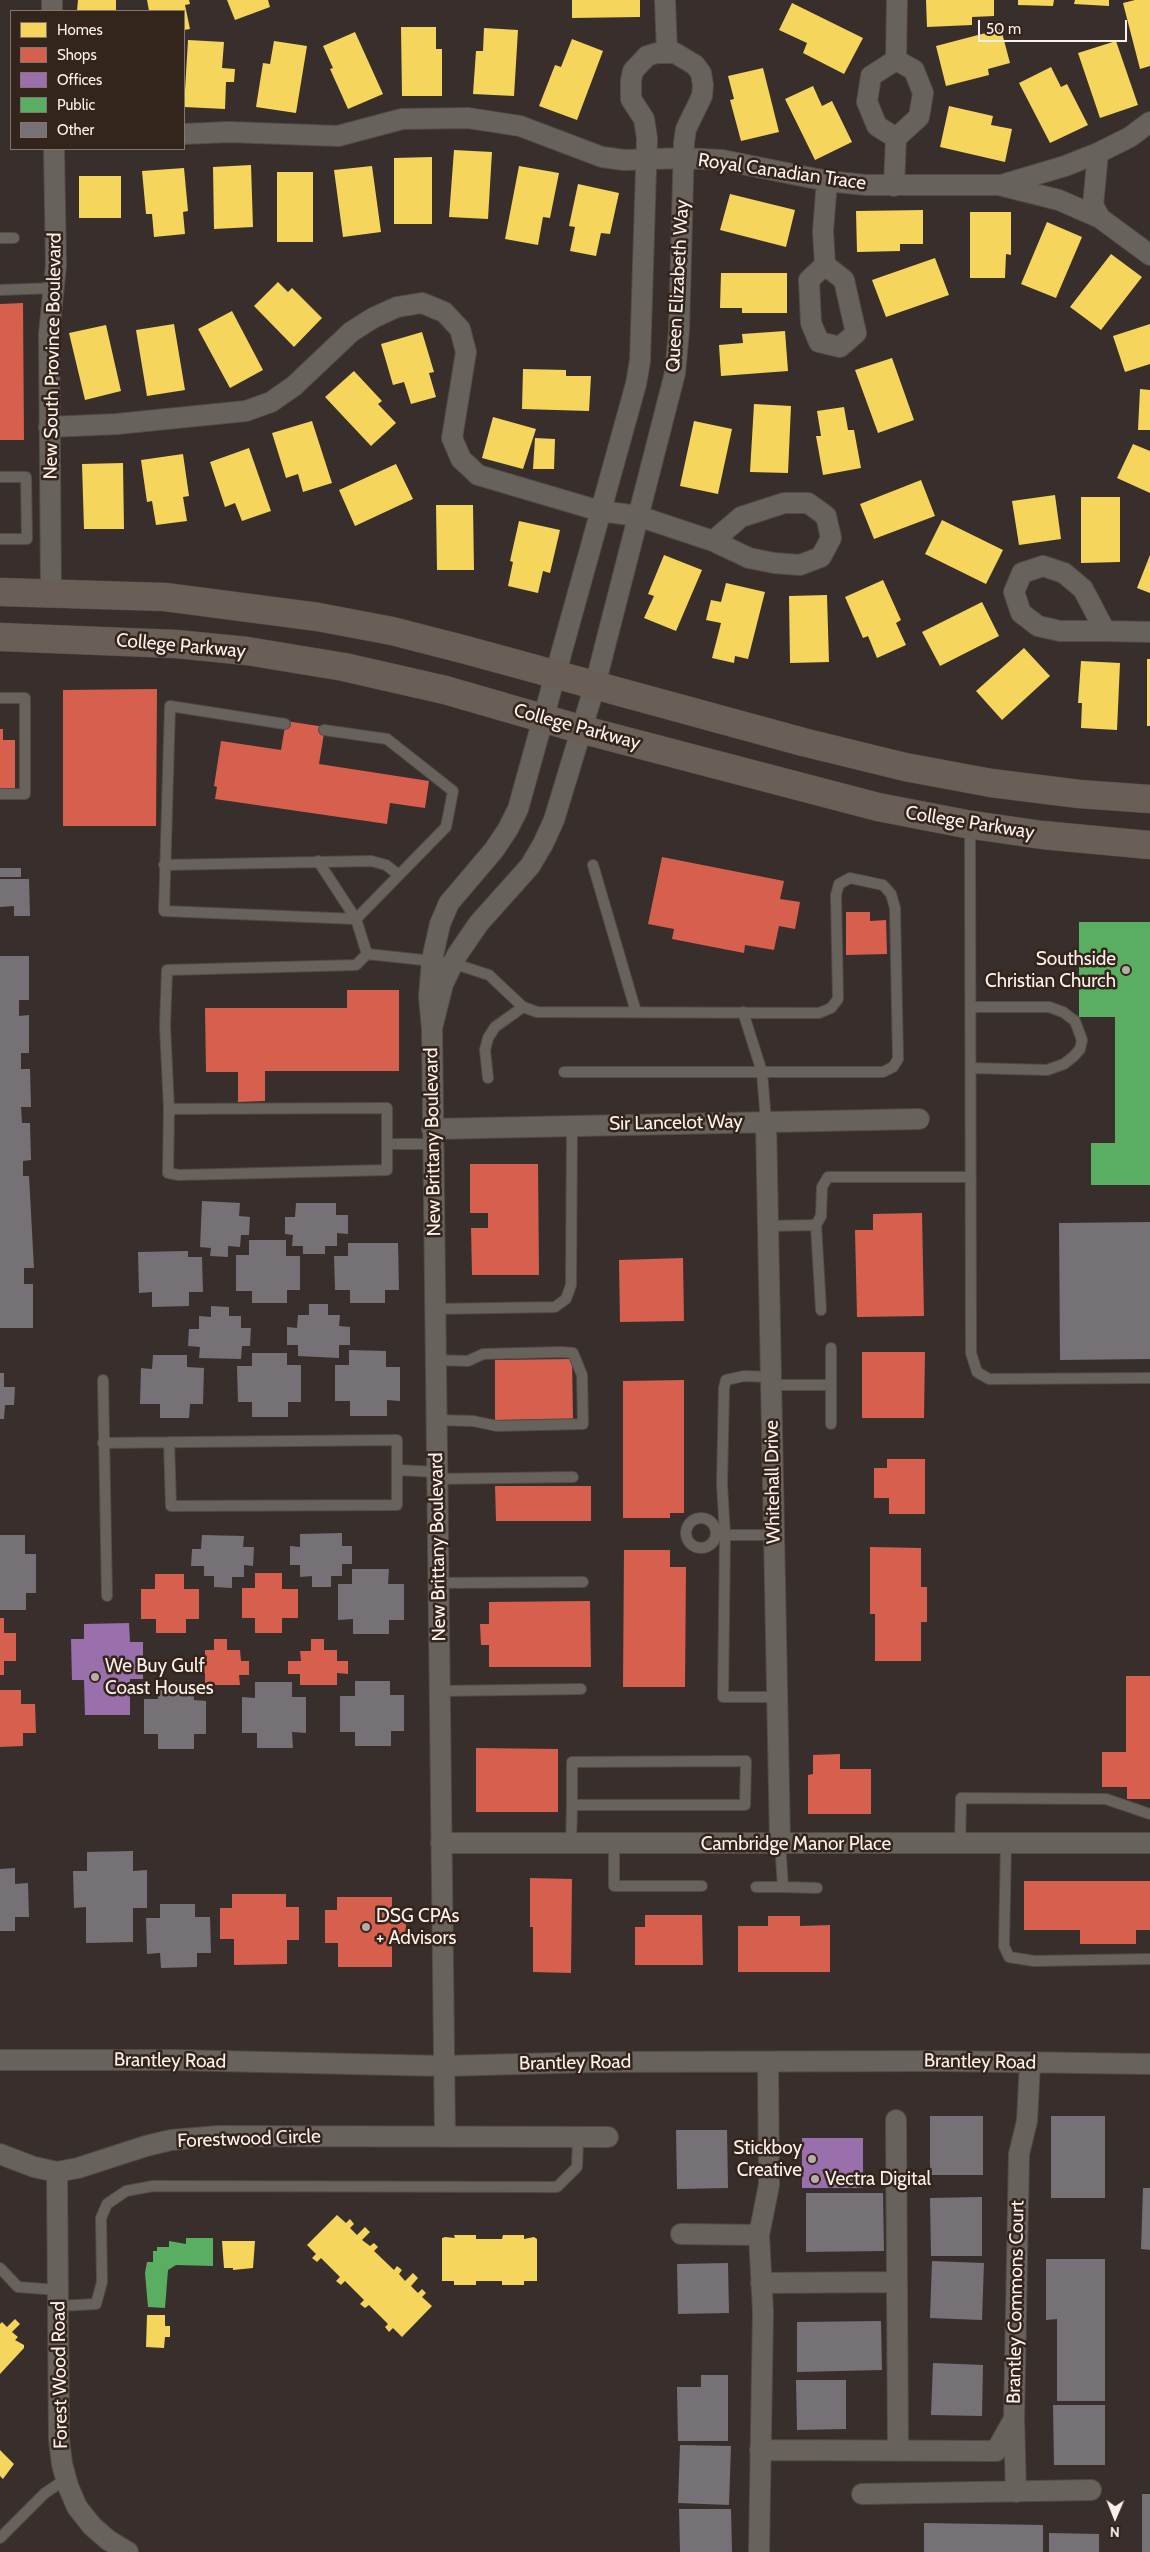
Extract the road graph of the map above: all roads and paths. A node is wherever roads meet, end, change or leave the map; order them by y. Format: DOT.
graph roads {
  1 [pos="665,0"];
  2 [pos="897,0"];
  3 [pos="667,52"];
  4 [pos="896,60"];
  5 [pos="1150,122"];
  6 [pos="185,134"];
  7 [pos="896,138"];
  8 [pos="54,150"];
  9 [pos="1098,153"];
  10 [pos="683,158"];
  11 [pos="646,160"];
  12 [pos="827,181"];
  13 [pos="999,185"];
  14 [pos="894,186"];
  15 [pos="1100,218"];
  16 [pos="0,238"];
  17 [pos="14,238"];
  18 [pos="1150,255"];
  19 [pos="825,265"];
  20 [pos="55,288"];
  21 [pos="0,290"];
  22 [pos="49,427"];
  23 [pos="0,477"];
  24 [pos="600,511"];
  25 [pos="638,516"];
  26 [pos="0,540"];
  27 [pos="714,541"];
  28 [pos="0,592"];
  29 [pos="51,592"];
  30 [pos="1105,631"];
  31 [pos="1150,632"];
  32 [pos="0,637"];
  33 [pos="555,674"];
  34 [pos="595,685"];
  35 [pos="0,698"];
  36 [pos="544,719"];
  37 [pos="285,724"];
  38 [pos="580,729"];
  39 [pos="324,730"];
  40 [pos="0,794"];
  41 [pos="1150,799"];
  42 [pos="970,825"];
  43 [pos="1150,845"];
  44 [pos="318,861"];
  45 [pos="164,865"];
  46 [pos="593,865"];
  47 [pos="399,876"];
  48 [pos="356,919"];
  49 [pos="368,954"];
  50 [pos="432,960"];
  51 [pos="452,963"];
  52 [pos="522,1007"];
  53 [pos="971,1007"];
  54 [pos="636,1012"];
  55 [pos="743,1012"];
  56 [pos="432,1028"];
  57 [pos="971,1068"];
  58 [pos="564,1072"];
  59 [pos="762,1072"];
  60 [pos="488,1078"];
  61 [pos="169,1109"];
  62 [pos="919,1119"];
  63 [pos="766,1122"];
  64 [pos="572,1125"];
  65 [pos="433,1136"];
  66 [pos="387,1144"];
  67 [pos="971,1177"];
  68 [pos="816,1225"];
  69 [pos="768,1226"];
  70 [pos="435,1309"];
  71 [pos="820,1310"];
  72 [pos="831,1348"];
  73 [pos="435,1360"];
  74 [pos="1150,1378"];
  75 [pos="102,1380"];
  76 [pos="771,1381"];
  77 [pos="831,1385"];
  78 [pos="436,1420"];
  79 [pos="831,1424"];
  80 [pos="169,1442"];
  81 [pos="104,1443"];
  82 [pos="398,1470"];
  83 [pos="437,1475"];
  84 [pos="573,1476"];
  85 [pos="721,1535"];
  86 [pos="774,1535"];
  87 [pos="438,1582"];
  88 [pos="583,1582"];
  89 [pos="107,1596"];
  90 [pos="581,1689"];
  91 [pos="439,1691"];
  92 [pos="777,1697"];
  93 [pos="572,1805"];
  94 [pos="1150,1814"];
  95 [pos="780,1842"];
  96 [pos="442,1843"];
  97 [pos="614,1843"];
  98 [pos="1150,1843"];
  99 [pos="571,1844"];
  100 [pos="960,1844"];
  101 [pos="1006,1844"];
  102 [pos="702,1886"];
  103 [pos="756,1887"];
  104 [pos="783,1888"];
  105 [pos="817,1888"];
  106 [pos="1150,1959"];
  107 [pos="0,2060"];
  108 [pos="768,2062"];
  109 [pos="1030,2062"];
  110 [pos="1150,2064"];
  111 [pos="444,2066"];
  112 [pos="896,2120"];
  113 [pos="445,2136"];
  114 [pos="578,2137"];
  115 [pos="608,2137"];
  116 [pos="0,2154"];
  117 [pos="57,2172"];
  118 [pos="681,2234"];
  119 [pos="759,2235"];
  120 [pos="0,2268"];
  121 [pos="897,2282"];
  122 [pos="761,2284"];
  123 [pos="58,2298"];
  124 [pos="1014,2419"];
  125 [pos="760,2450"];
  126 [pos="898,2451"];
  127 [pos="66,2478"];
  128 [pos="1092,2490"];
  129 [pos="1016,2492"];
  130 [pos="862,2494"];
  131 [pos="0,2538"];
  132 [pos="116,2549"];
  133 [pos="759,2552"];
  1 -- 3 [label="street"];
  2 -- 4 [label="street"];
  3 -- 10 [label="street, Queen Elizabeth Way"];
  3 -- 11 [label="street, Queen Elizabeth Way"];
  4 -- 7 [label="street"];
  4 -- 7 [label="street"];
  5 -- 9 [label="street"];
  6 -- 11 [label="street, Royal Canadian Trace"];
  7 -- 14 [label="street"];
  8 -- 20 [label="street, New South Province Boulevard"];
  9 -- 13 [label="street, Royal Canadian Trace"];
  9 -- 15 [label="street"];
  10 -- 11 [label="street, Royal Canadian Trace"];
  10 -- 12 [label="street, Royal Canadian Trace"];
  10 -- 25 [label="street, Queen Elizabeth Way"];
  11 -- 24 [label="street, Queen Elizabeth Way"];
  12 -- 14 [label="street, Royal Canadian Trace"];
  12 -- 19 [label="street"];
  13 -- 14 [label="street, Royal Canadian Trace"];
  13 -- 15 [label="street, Royal Canadian Trace"];
  15 -- 18 [label="street"];
  16 -- 17 [label="lane"];
  20 -- 21 [label="lane"];
  20 -- 22 [label="street, New South Province Boulevard"];
  22 -- 24 [label="street"];
  22 -- 29 [label="street, New South Province Boulevard"];
  23 -- 26 [label="lane"];
  24 -- 25 [label="street"];
  24 -- 33 [label="street, Queen Elizabeth Way"];
  25 -- 27 [label="street"];
  25 -- 34 [label="street, Queen Elizabeth Way"];
  27 -- 27 [label="street"];
  28 -- 29 [label="main road"];
  29 -- 33 [label="main road"];
  30 -- 31 [label="street"];
  32 -- 36 [label="main road, College Parkway"];
  33 -- 34 [label="main road"];
  33 -- 36 [label="street, New Brittany Boulevard"];
  34 -- 38 [label="street, New Brittany Boulevard"];
  34 -- 41 [label="main road"];
  35 -- 40 [label="lane"];
  36 -- 38 [label="main road, College Parkway"];
  36 -- 50 [label="street, New Brittany Boulevard"];
  37 -- 45 [label="lane"];
  38 -- 42 [label="main road, College Parkway"];
  38 -- 51 [label="street, New Brittany Boulevard"];
  39 -- 47 [label="lane"];
  42 -- 43 [label="main road, College Parkway"];
  42 -- 53 [label="lane"];
  44 -- 45 [label="lane"];
  44 -- 47 [label="lane"];
  44 -- 48 [label="lane"];
  45 -- 48 [label="lane"];
  46 -- 54 [label="lane"];
  47 -- 48 [label="lane"];
  48 -- 49 [label="lane"];
  49 -- 50 [label="lane"];
  49 -- 61 [label="lane"];
  50 -- 51 [label="lane"];
  50 -- 56 [label="street, New Brittany Boulevard"];
  51 -- 52 [label="lane"];
  51 -- 56 [label="street, New Brittany Boulevard"];
  52 -- 54 [label="lane"];
  52 -- 60 [label="lane"];
  53 -- 57 [label="lane"];
  53 -- 57 [label="lane"];
  54 -- 55 [label="lane"];
  55 -- 59 [label="lane"];
  55 -- 59 [label="lane"];
  56 -- 65 [label="street, New Brittany Boulevard"];
  57 -- 67 [label="lane"];
  58 -- 59 [label="lane"];
  59 -- 63 [label="lane"];
  61 -- 66 [label="lane"];
  61 -- 66 [label="lane"];
  62 -- 63 [label="street, Sir Lancelot Way"];
  63 -- 64 [label="street, Sir Lancelot Way"];
  63 -- 69 [label="street, Whitehall Drive"];
  64 -- 65 [label="street, Sir Lancelot Way"];
  64 -- 70 [label="lane"];
  65 -- 66 [label="lane"];
  65 -- 70 [label="street, New Brittany Boulevard"];
  67 -- 68 [label="lane"];
  67 -- 74 [label="lane"];
  68 -- 69 [label="lane"];
  68 -- 71 [label="lane"];
  69 -- 76 [label="street, Whitehall Drive"];
  70 -- 73 [label="street, New Brittany Boulevard"];
  72 -- 77 [label="lane"];
  73 -- 78 [label="street, New Brittany Boulevard"];
  73 -- 78 [label="lane"];
  75 -- 81 [label="lane"];
  76 -- 77 [label="lane"];
  76 -- 85 [label="lane"];
  76 -- 86 [label="street, Whitehall Drive"];
  77 -- 79 [label="lane"];
  78 -- 83 [label="street, New Brittany Boulevard"];
  80 -- 81 [label="lane"];
  80 -- 82 [label="lane"];
  80 -- 82 [label="lane"];
  81 -- 89 [label="lane"];
  82 -- 83 [label="lane"];
  83 -- 84 [label="lane"];
  83 -- 87 [label="street, New Brittany Boulevard"];
  85 -- 86 [label="lane"];
  85 -- 92 [label="lane"];
  86 -- 92 [label="street, Whitehall Drive"];
  87 -- 88 [label="lane"];
  87 -- 91 [label="street, New Brittany Boulevard"];
  90 -- 91 [label="lane"];
  91 -- 96 [label="street, New Brittany Boulevard"];
  92 -- 95 [label="street, Whitehall Drive"];
  93 -- 93 [label="lane"];
  93 -- 99 [label="lane"];
  94 -- 100 [label="lane"];
  95 -- 97 [label="street, Cambridge Manor Place"];
  95 -- 100 [label="street, Cambridge Manor Place"];
  95 -- 104 [label="lane"];
  96 -- 99 [label="street, Cambridge Manor Place"];
  96 -- 111 [label="street, New Brittany Boulevard"];
  97 -- 99 [label="street, Cambridge Manor Place"];
  97 -- 102 [label="lane"];
  98 -- 101 [label="street, Cambridge Manor Place"];
  100 -- 101 [label="street, Cambridge Manor Place"];
  101 -- 106 [label="lane"];
  103 -- 104 [label="lane"];
  104 -- 105 [label="lane"];
  107 -- 111 [label="street, Brantley Road"];
  108 -- 109 [label="street, Brantley Road"];
  108 -- 111 [label="street, Brantley Road"];
  108 -- 119 [label="street"];
  109 -- 110 [label="street, Brantley Road"];
  109 -- 124 [label="street, Brantley Commons Court"];
  111 -- 113 [label="street"];
  112 -- 121 [label="street"];
  113 -- 114 [label="street, Forestwood Circle"];
  113 -- 117 [label="street, Forestwood Circle"];
  114 -- 115 [label="street, Forestwood Circle"];
  114 -- 123 [label="lane"];
  116 -- 117 [label="street, Forestwood Circle"];
  117 -- 123 [label="street, Forest Wood Road"];
  118 -- 119 [label="street"];
  119 -- 122 [label="street"];
  120 -- 123 [label="lane"];
  121 -- 122 [label="street"];
  121 -- 126 [label="street"];
  122 -- 125 [label="street"];
  123 -- 127 [label="street, Forest Wood Road"];
  124 -- 126 [label="street, Brantley Commons Court"];
  124 -- 129 [label="street"];
  125 -- 126 [label="street, Brantley Commons Court"];
  125 -- 133 [label="street"];
  127 -- 131 [label="lane"];
  127 -- 132 [label="street, Forest Wood Road"];
  128 -- 129 [label="street"];
  129 -- 130 [label="street"];
}
